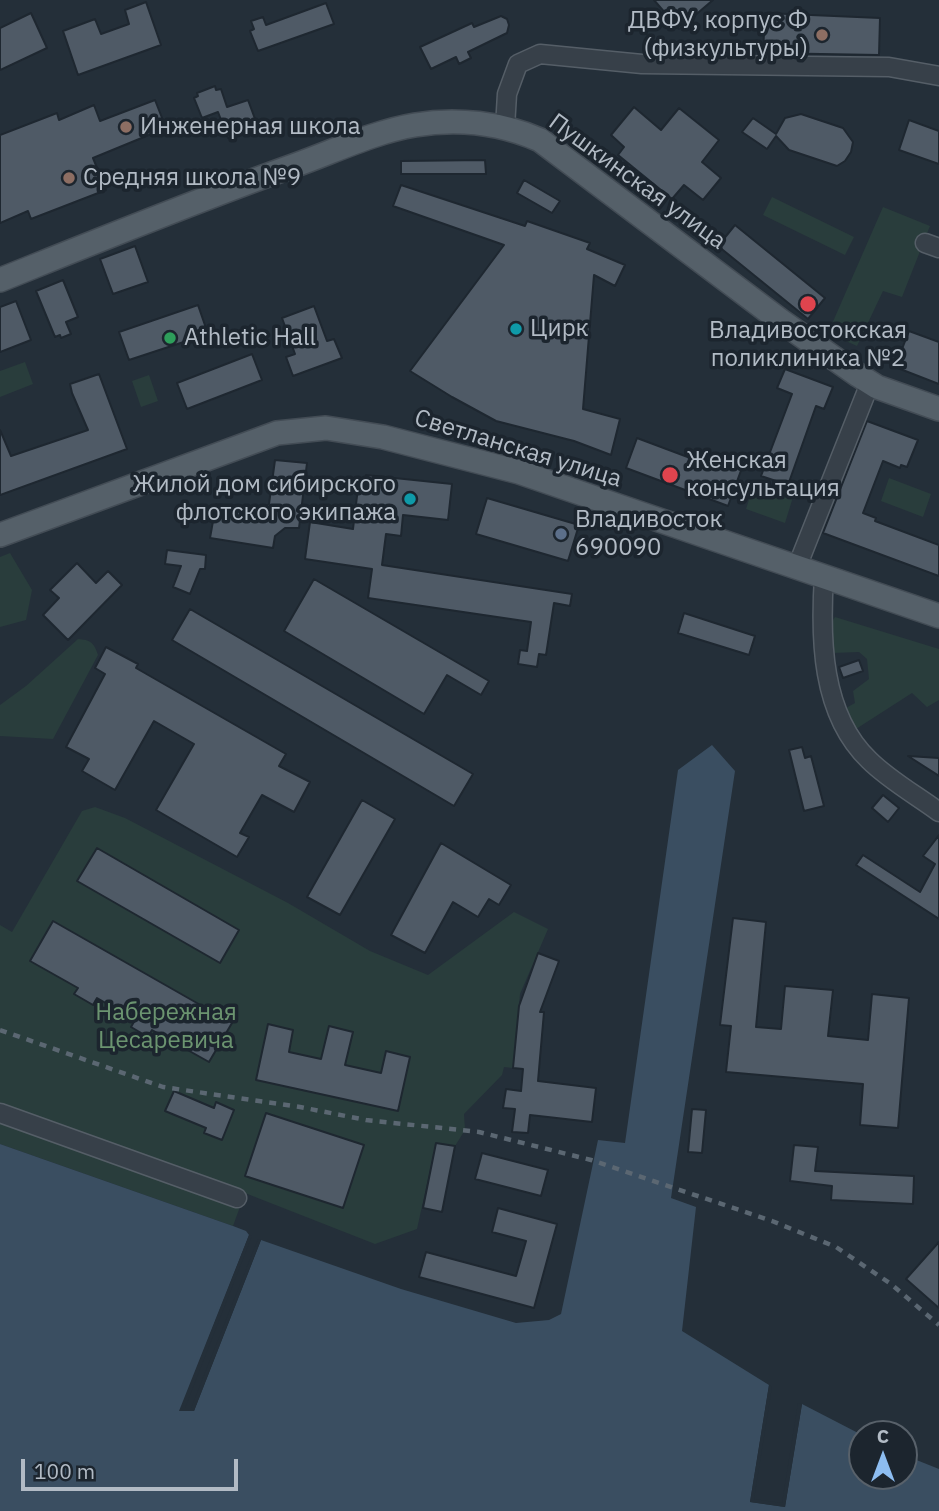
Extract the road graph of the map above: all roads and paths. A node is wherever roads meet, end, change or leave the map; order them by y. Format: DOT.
graph roads {
  1 [pos="939,76"];
  2 [pos="505,127"];
  3 [pos="0,280"];
  4 [pos="870,383"];
  5 [pos="939,409"];
  6 [pos="0,535"];
  7 [pos="797,567"];
  8 [pos="824,576"];
  9 [pos="939,615"];
  10 [pos="939,812"];
  11 [pos="0,1113"];
  12 [pos="237,1198"];
  1 -- 2 [label="street"];
  2 -- 3 [label="main road, Пушкинская улица"];
  2 -- 4 [label="main road, Пушкинская улица"];
  4 -- 5 [label="main road, Пушкинская улица"];
  4 -- 7 [label="street"];
  6 -- 7 [label="main road, Светланская улица"];
  7 -- 8 [label="main road, Светланская улица"];
  8 -- 9 [label="main road, Светланская улица"];
  8 -- 10 [label="street"];
  11 -- 12 [label="street"];
}
